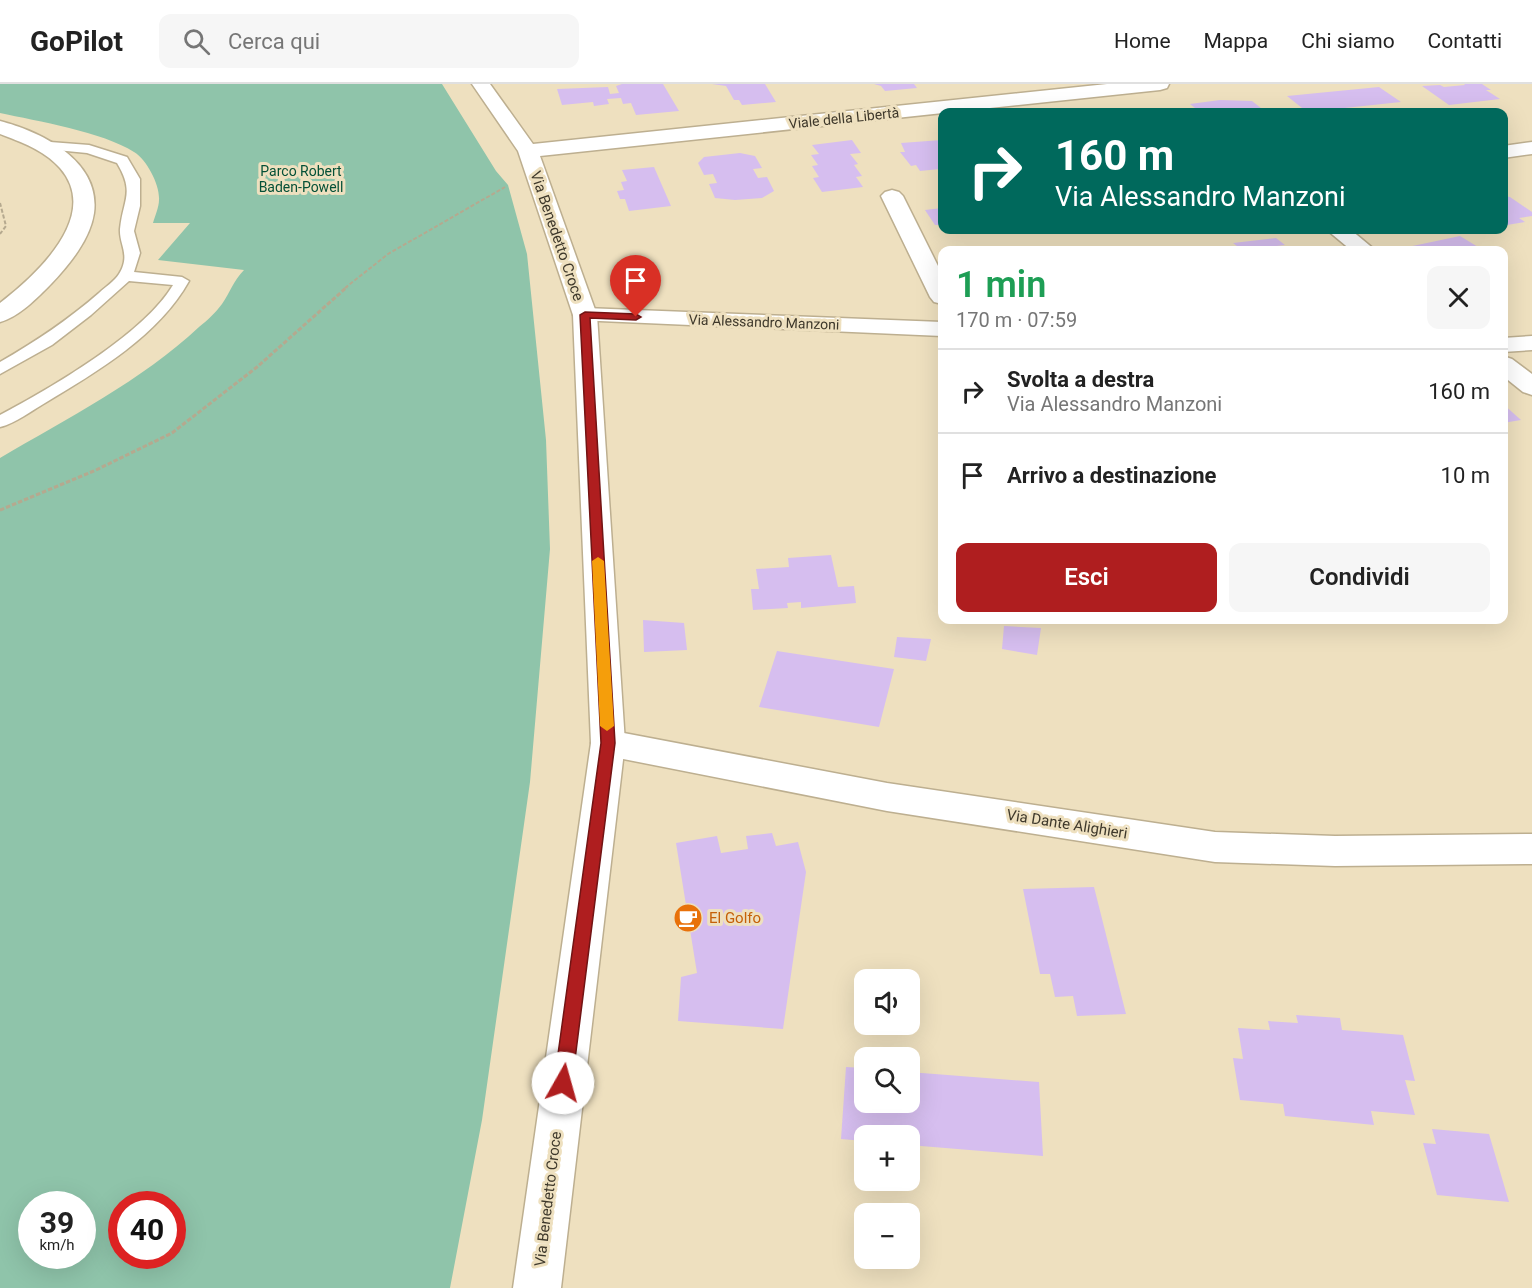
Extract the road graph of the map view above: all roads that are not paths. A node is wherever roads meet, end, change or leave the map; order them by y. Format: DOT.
graph roads {
  1 [pos="481,84"];
  2 [pos="1160,84"];
  3 [pos="0,127"];
  4 [pos="50,146"];
  5 [pos="1532,148"];
  6 [pos="528,151"];
  7 [pos="1508,151"];
  8 [pos="891,196"];
  9 [pos="1343,234"];
  10 [pos="1359,246"];
  11 [pos="126,276"];
  12 [pos="938,289"];
  13 [pos="0,315"];
  14 [pos="585,315"];
  15 [pos="938,329"];
  16 [pos="1532,343"];
  17 [pos="1508,345"];
  18 [pos="1508,368"];
  19 [pos="0,369"];
  20 [pos="1532,387"];
  21 [pos="0,422"];
  22 [pos="608,743"];
  23 [pos="1532,849"];
  24 [pos="537,1288"];
  1 -- 6 [label="street, Via Benedetto Croce"];
  2 -- 6 [label="street, Viale della Libertà"];
  3 -- 4 [label="street"];
  4 -- 11 [label="lane"];
  4 -- 13 [label="street"];
  5 -- 7 [label="street"];
  6 -- 14 [label="street, Via Benedetto Croce"];
  8 -- 12 [label="street"];
  9 -- 10 [label="street"];
  11 -- 19 [label="lane"];
  11 -- 21 [label="lane"];
  14 -- 15 [label="street, Via Alessandro Manzoni"];
  14 -- 22 [label="street, Via Benedetto Croce"];
  16 -- 17 [label="street"];
  18 -- 20 [label="street"];
  22 -- 23 [label="street, Via Dante Alighieri"];
  22 -- 24 [label="street, Via Benedetto Croce"];
}
